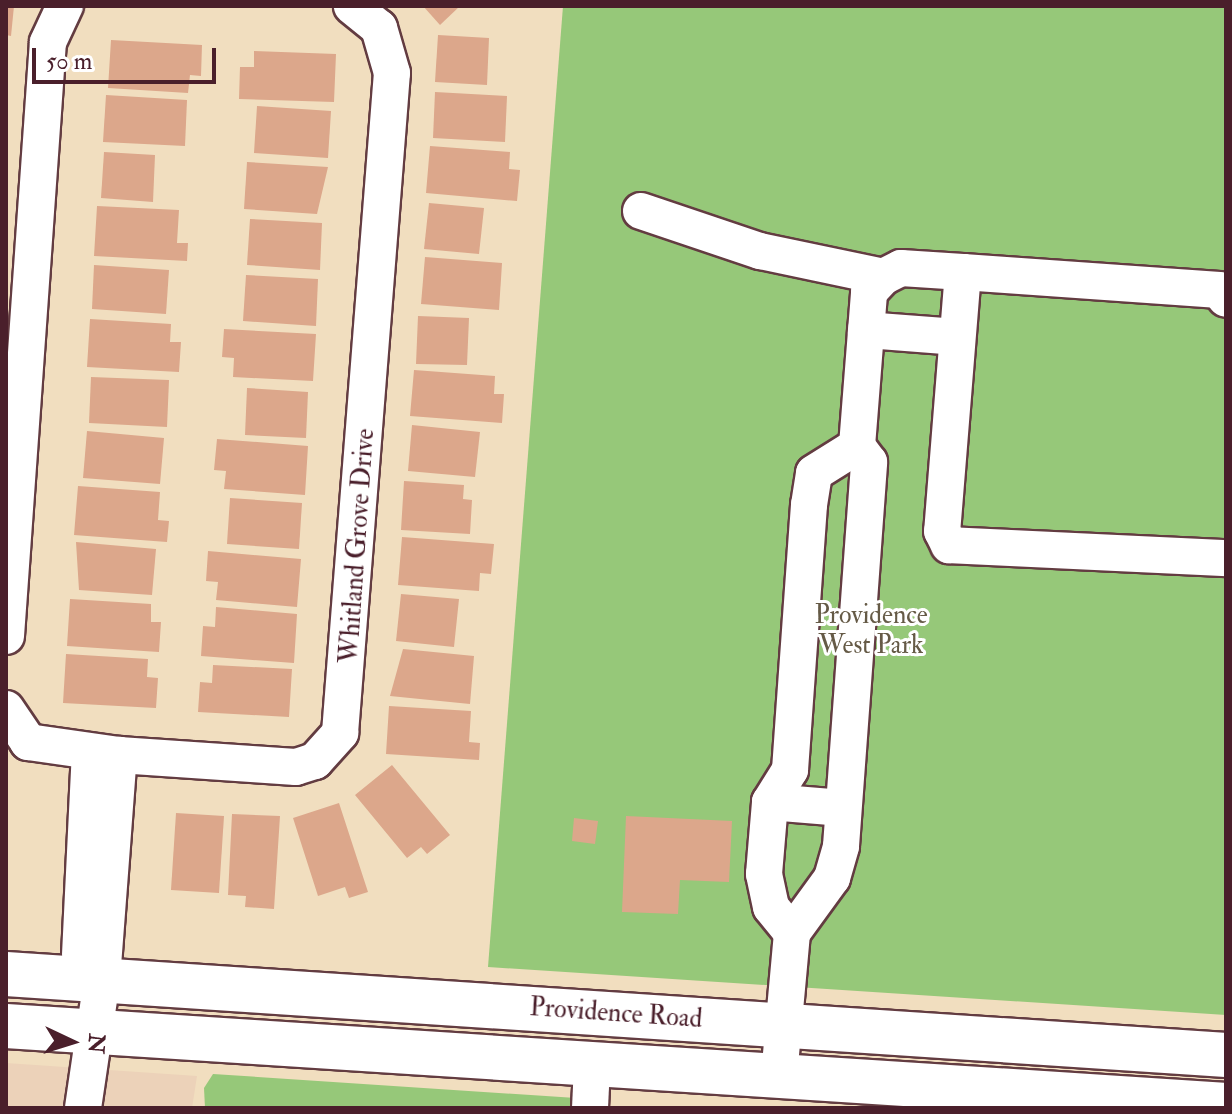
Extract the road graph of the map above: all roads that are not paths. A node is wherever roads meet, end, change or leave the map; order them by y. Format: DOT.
graph roads {
  1 [pos="65,6"];
  2 [pos="352,6"];
  3 [pos="641,211"];
  4 [pos="963,272"];
  5 [pos="883,277"];
  6 [pos="1226,299"];
  7 [pos="866,330"];
  8 [pos="956,337"];
  9 [pos="857,446"];
  10 [pos="1226,558"];
  11 [pos="6,636"];
  12 [pos="6,709"];
  13 [pos="104,754"];
  14 [pos="770,802"];
  15 [pos="843,808"];
  16 [pos="792,933"];
  17 [pos="6,974"];
  18 [pos="90,978"];
  19 [pos="783,1025"];
  20 [pos="6,1026"];
  21 [pos="90,1031"];
  22 [pos="1010,1039"];
  23 [pos="1226,1055"];
  24 [pos="592,1065"];
  25 [pos="779,1076"];
  26 [pos="1006,1100"];
  27 [pos="1226,1105"];
  28 [pos="83,1108"];
  29 [pos="590,1108"];
  1 -- 11 [label="street"];
  2 -- 13 [label="street, Whitland Grove Drive"];
  3 -- 5 [label="street"];
  4 -- 5 [label="street"];
  4 -- 6 [label="street"];
  4 -- 8 [label="street"];
  5 -- 7 [label="street"];
  7 -- 8 [label="street"];
  7 -- 9 [label="street"];
  8 -- 10 [label="street"];
  9 -- 14 [label="street"];
  9 -- 15 [label="street"];
  12 -- 13 [label="street, Whitland Grove Drive"];
  13 -- 18 [label="street"];
  14 -- 15 [label="street"];
  14 -- 16 [label="street"];
  15 -- 16 [label="street"];
  16 -- 19 [label="street"];
  17 -- 18 [label="main road, Providence Road"];
  18 -- 19 [label="main road, Providence Road"];
  18 -- 21 [label="street"];
  19 -- 22 [label="main road, Providence Road"];
  19 -- 25 [label="street"];
  20 -- 21 [label="main road, Providence Road"];
  21 -- 24 [label="main road, Providence Road"];
  21 -- 28 [label="street"];
  22 -- 23 [label="main road, Providence Road"];
  22 -- 26 [label="street"];
  24 -- 25 [label="main road, Providence Road"];
  24 -- 29 [label="street"];
  25 -- 26 [label="main road, Providence Road"];
  26 -- 27 [label="main road, Providence Road"];
}
